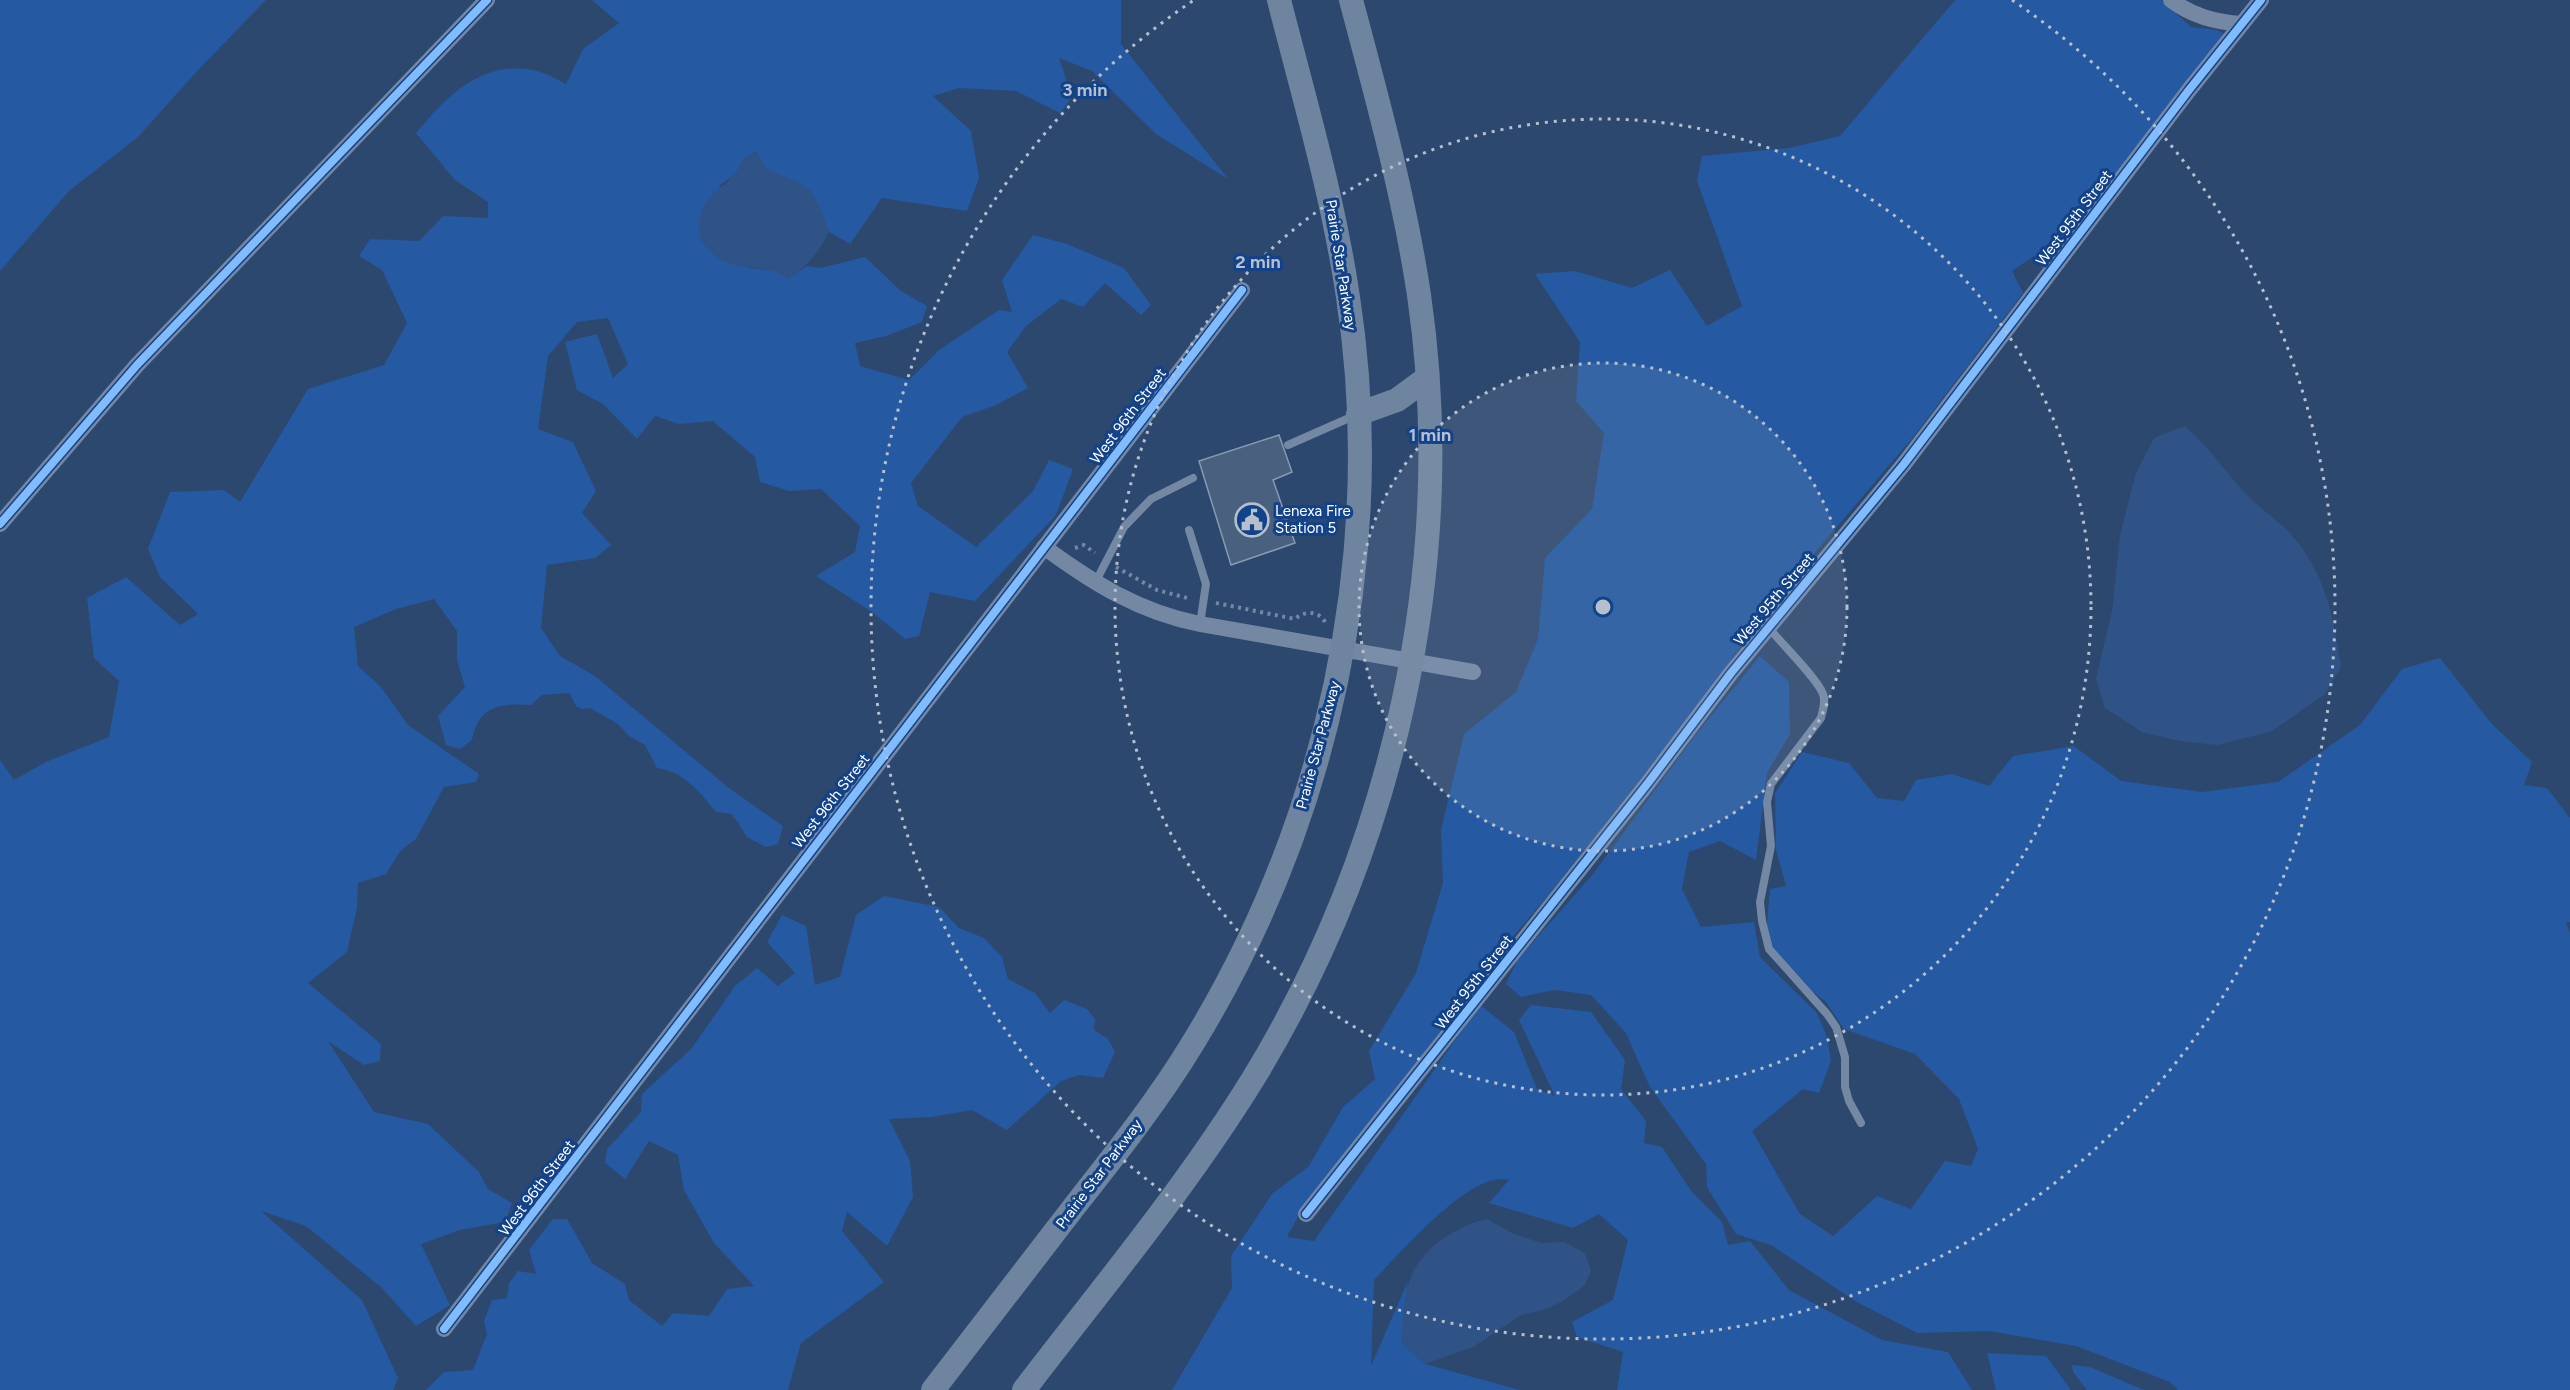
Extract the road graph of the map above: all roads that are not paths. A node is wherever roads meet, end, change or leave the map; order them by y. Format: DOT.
graph roads {
  1 [pos="487,0"];
  2 [pos="1279,0"];
  3 [pos="1352,0"];
  4 [pos="2171,0"];
  5 [pos="2261,0"];
  6 [pos="2242,24"];
  7 [pos="1242,290"];
  8 [pos="1427,378"];
  9 [pos="1358,414"];
  10 [pos="1288,445"];
  11 [pos="1193,477"];
  12 [pos="0,524"];
  13 [pos="1189,530"];
  14 [pos="1044,547"];
  15 [pos="1095,583"];
  16 [pos="1200,624"];
  17 [pos="1768,627"];
  18 [pos="1342,650"];
  19 [pos="1412,662"];
  20 [pos="1473,672"];
  21 [pos="1861,1123"];
  22 [pos="1306,1214"];
  23 [pos="444,1329"];
  24 [pos="933,1390"];
  25 [pos="1024,1390"];
  1 -- 12 [label="street"];
  2 -- 9 [label="main road, Prairie Star Parkway"];
  3 -- 8 [label="main road"];
  4 -- 6 [label="street"];
  5 -- 6 [label="street, West 95th Street"];
  6 -- 17 [label="street, West 95th Street"];
  7 -- 14 [label="street, West 96th Street"];
  8 -- 9 [label="main road"];
  8 -- 19 [label="main road"];
  9 -- 10 [label="lane"];
  9 -- 18 [label="main road, Prairie Star Parkway"];
  11 -- 15 [label="lane"];
  13 -- 16 [label="lane"];
  14 -- 15 [label="street"];
  14 -- 23 [label="street, West 96th Street"];
  15 -- 16 [label="street"];
  16 -- 18 [label="street"];
  17 -- 21 [label="lane"];
  17 -- 22 [label="street, West 95th Street"];
  18 -- 19 [label="street"];
  18 -- 24 [label="main road, Prairie Star Parkway"];
  19 -- 20 [label="street"];
  19 -- 25 [label="main road"];
}
